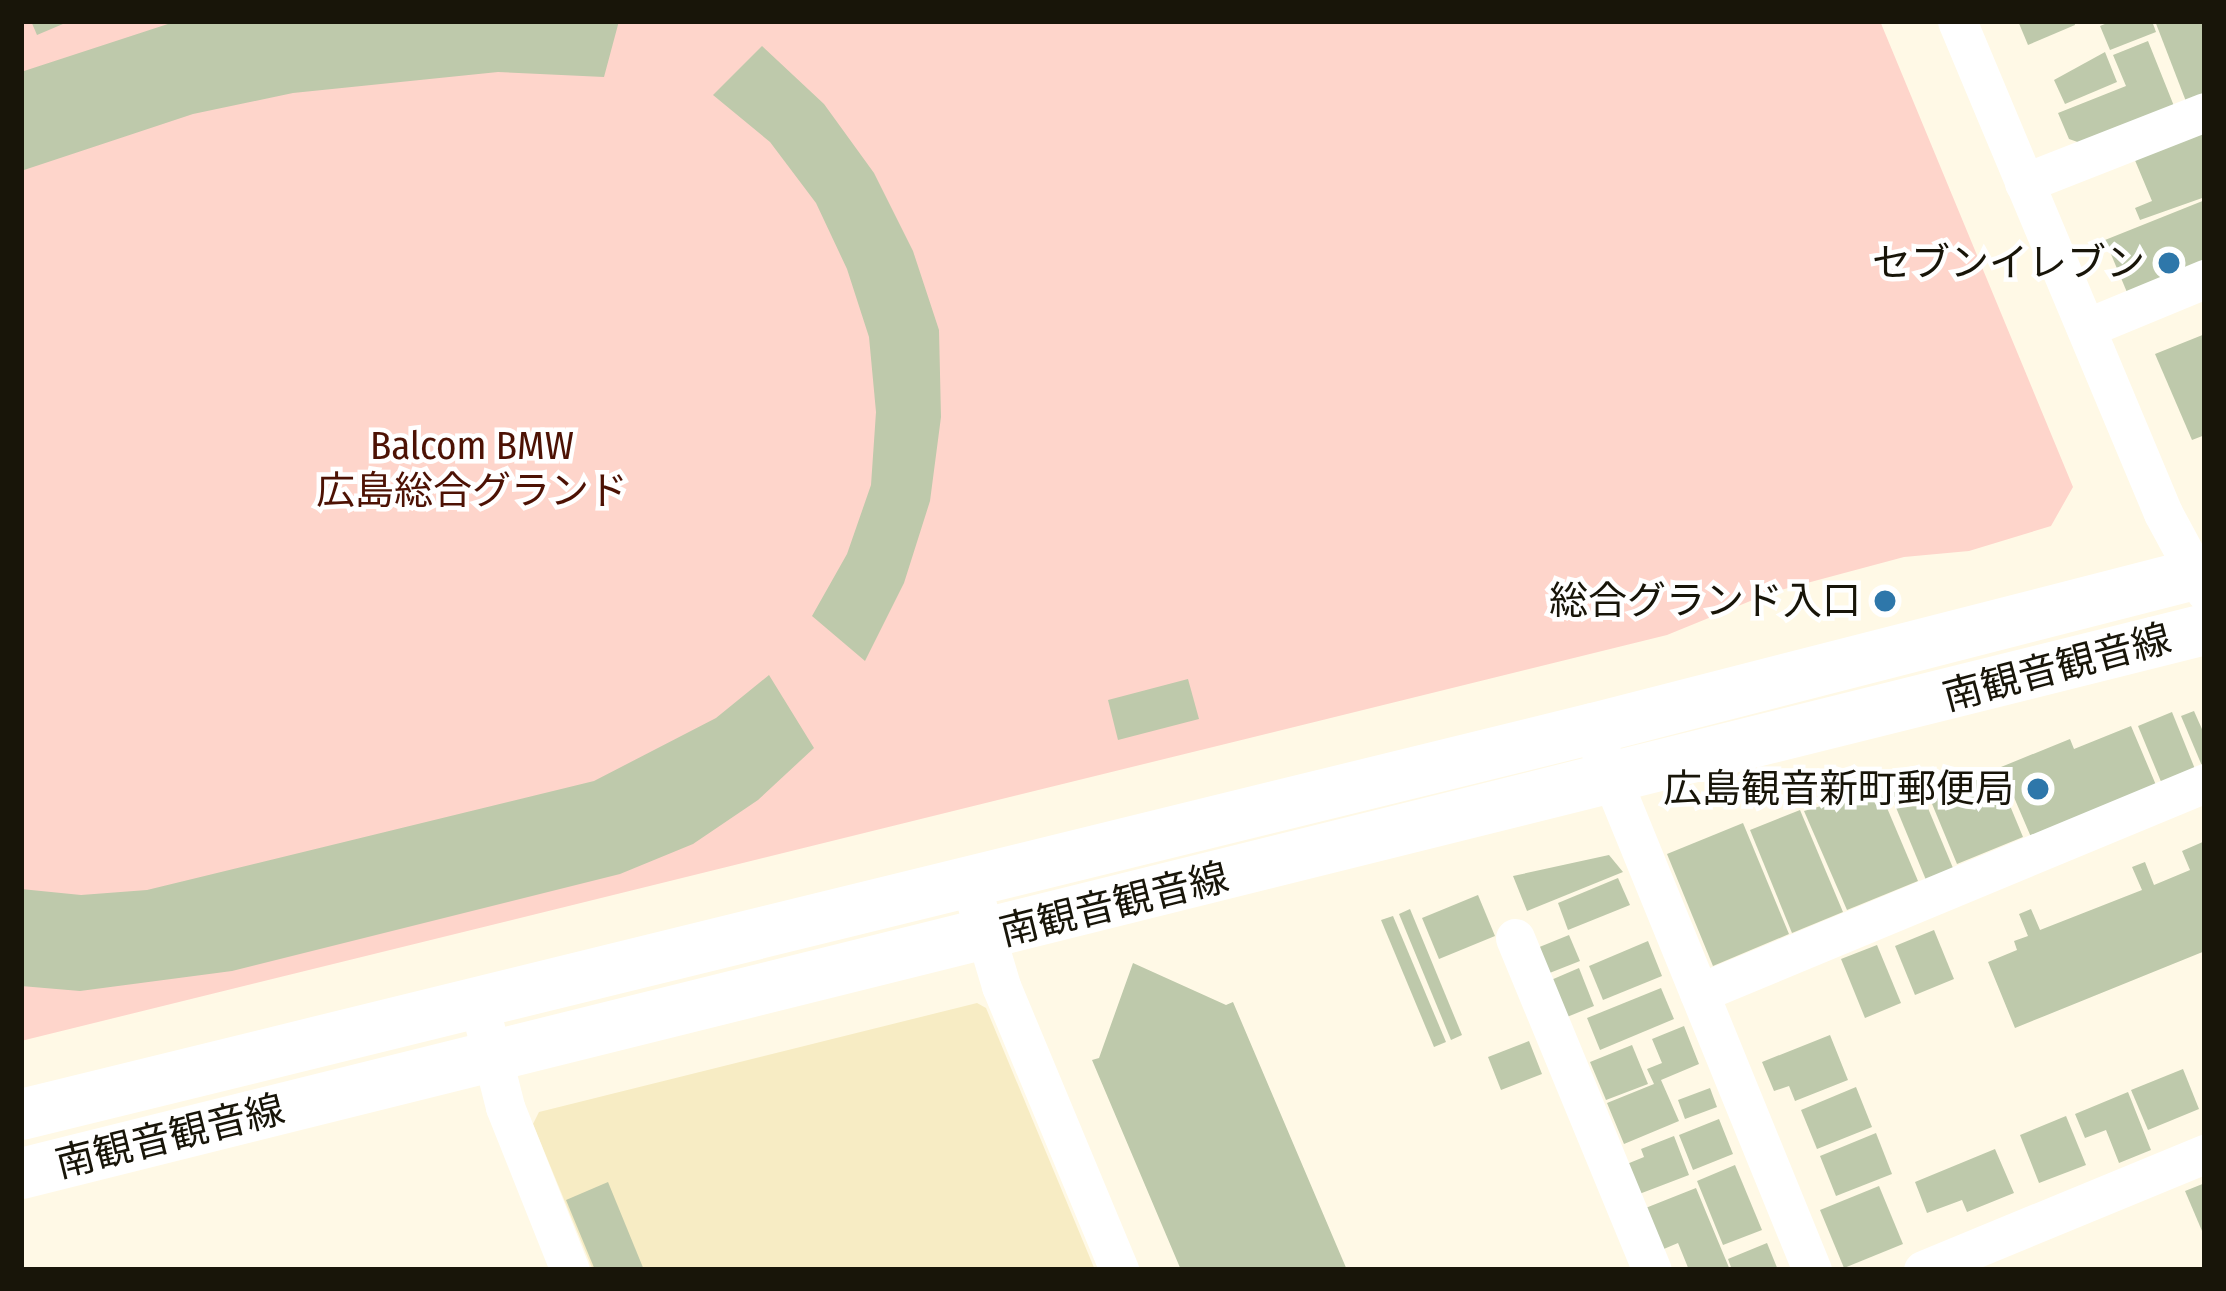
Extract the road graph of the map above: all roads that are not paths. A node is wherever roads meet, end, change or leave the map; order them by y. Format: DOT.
graph roads {
  1 [pos="1957,21"];
  2 [pos="2205,112"];
  3 [pos="2024,183"];
  4 [pos="2205,279"];
  5 [pos="2086,328"];
  6 [pos="2201,579"];
  7 [pos="2205,629"];
  8 [pos="1593,728"];
  9 [pos="1609,782"];
  10 [pos="2205,782"];
  11 [pos="969,879"];
  12 [pos="986,936"];
  13 [pos="1515,938"];
  14 [pos="1699,993"];
  15 [pos="478,1000"];
  16 [pos="492,1059"];
  17 [pos="21,1114"];
  18 [pos="2205,1154"];
  19 [pos="21,1174"];
  20 [pos="570,1270"];
  21 [pos="1119,1270"];
  22 [pos="1652,1270"];
  23 [pos="1813,1270"];
  24 [pos="1923,1270"];
  1 -- 3 [label="street"];
  2 -- 3 [label="street"];
  3 -- 5 [label="street"];
  4 -- 5 [label="street"];
  5 -- 6 [label="street"];
  6 -- 8 [label="main road, 南観音観音線"];
  7 -- 9 [label="main road, 南観音観音線"];
  8 -- 9 [label="street"];
  8 -- 11 [label="main road, 南観音観音線"];
  9 -- 12 [label="main road, 南観音観音線"];
  9 -- 14 [label="street"];
  10 -- 14 [label="street"];
  11 -- 12 [label="street"];
  11 -- 15 [label="main road, 南観音観音線"];
  12 -- 16 [label="main road, 南観音観音線"];
  12 -- 21 [label="street"];
  13 -- 22 [label="street"];
  14 -- 23 [label="street"];
  15 -- 16 [label="street"];
  15 -- 17 [label="main road, 南観音観音線"];
  16 -- 19 [label="main road, 南観音観音線"];
  16 -- 20 [label="street"];
  18 -- 24 [label="street"];
}
